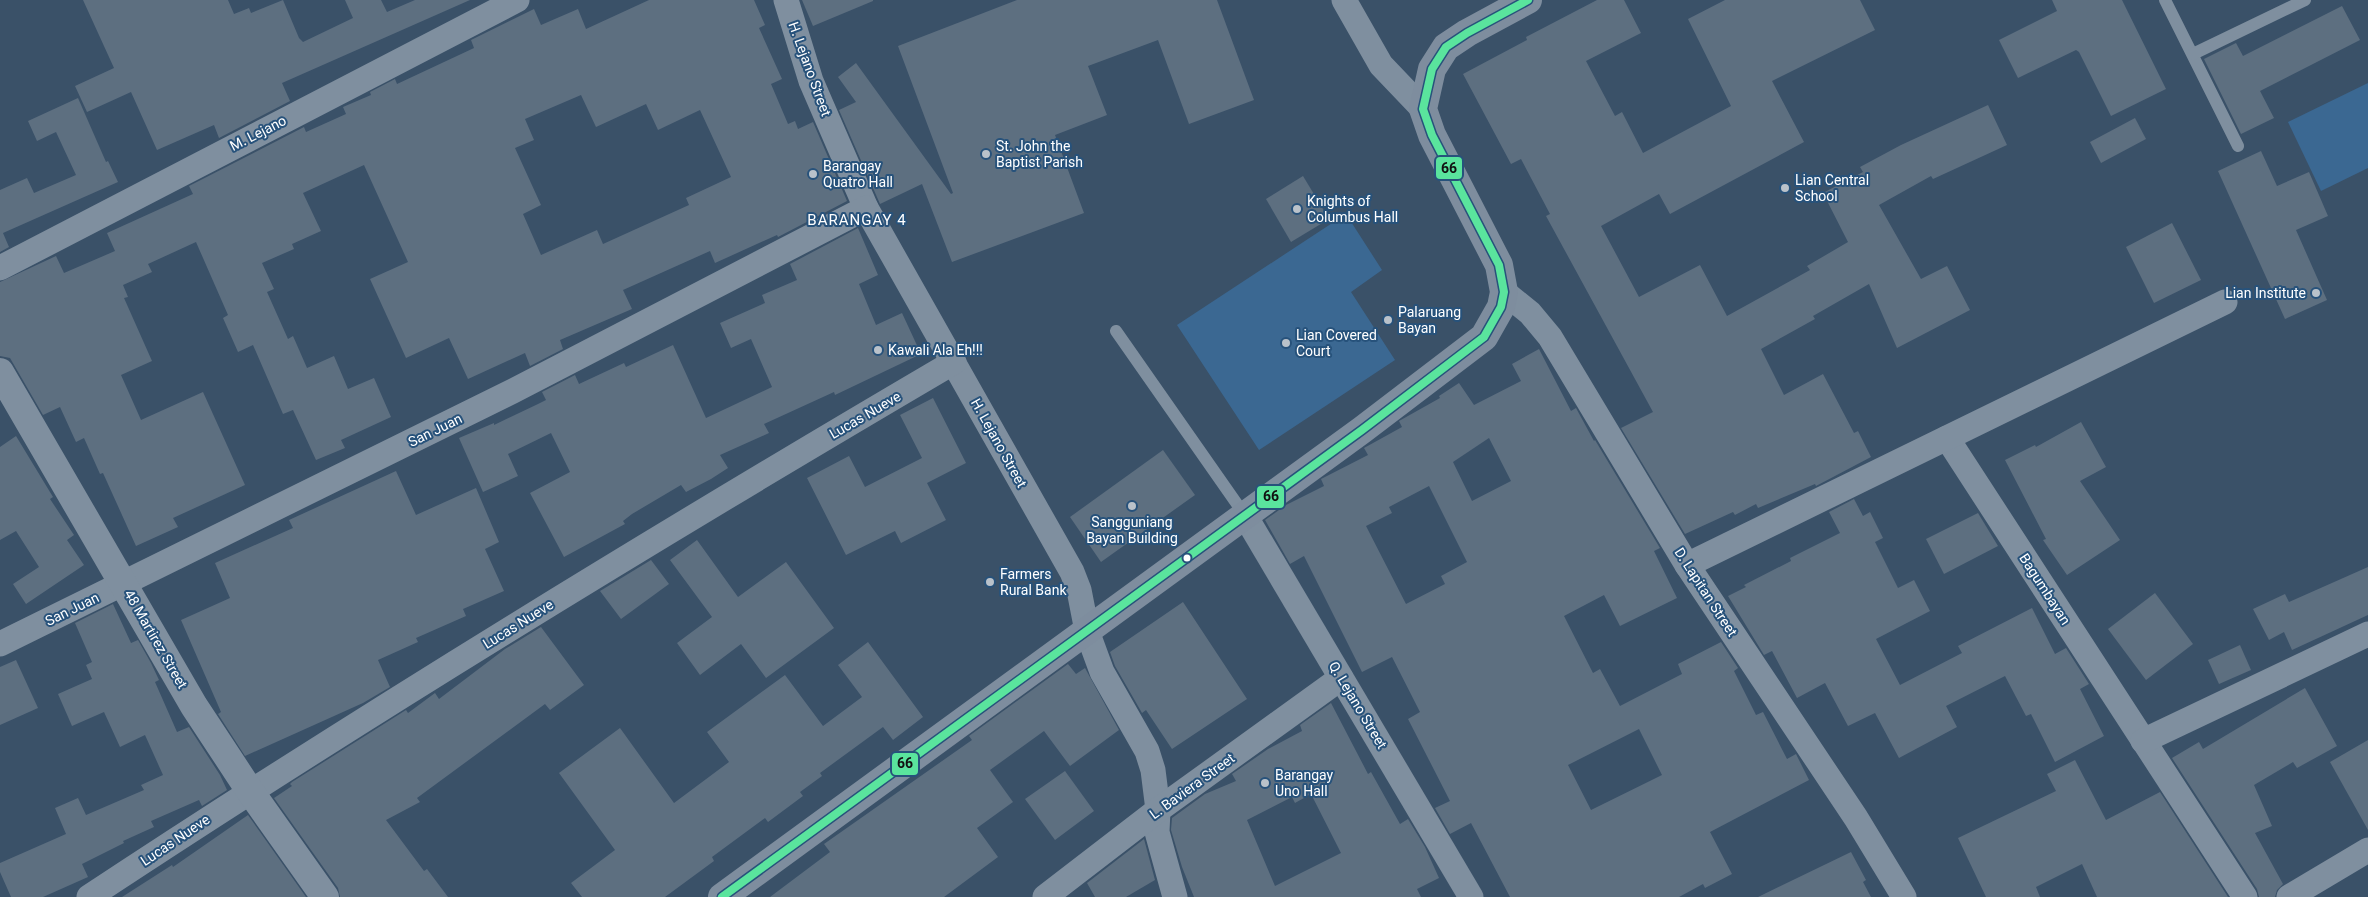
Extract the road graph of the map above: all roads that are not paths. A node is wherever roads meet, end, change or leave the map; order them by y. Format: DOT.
graph roads {
  1 [pos="517,0"];
  2 [pos="786,0"];
  3 [pos="1344,0"];
  4 [pos="1528,0"];
  5 [pos="2165,0"];
  6 [pos="2305,0"];
  7 [pos="2193,54"];
  8 [pos="1423,109"];
  9 [pos="2238,146"];
  10 [pos="866,208"];
  11 [pos="0,268"];
  12 [pos="1504,292"];
  13 [pos="2225,302"];
  14 [pos="1116,331"];
  15 [pos="954,362"];
  16 [pos="0,372"];
  17 [pos="1947,438"];
  18 [pos="1244,514"];
  19 [pos="1687,565"];
  20 [pos="125,584"];
  21 [pos="1087,631"];
  22 [pos="2368,634"];
  23 [pos="0,644"];
  24 [pos="1341,678"];
  25 [pos="2143,741"];
  26 [pos="250,791"];
  27 [pos="1158,810"];
  28 [pos="2368,850"];
  29 [pos="89,897"];
  30 [pos="325,897"];
  31 [pos="722,897"];
  32 [pos="1045,897"];
  33 [pos="1175,897"];
  34 [pos="1471,897"];
  35 [pos="1904,897"];
  36 [pos="2245,897"];
  37 [pos="2288,897"];
  1 -- 11 [label="street, M. Lejano"];
  2 -- 10 [label="street, H. Lejano Street"];
  3 -- 8 [label="street"];
  4 -- 8 [label="main road"];
  5 -- 7 [label="lane"];
  6 -- 7 [label="lane"];
  7 -- 9 [label="lane"];
  8 -- 12 [label="main road"];
  10 -- 15 [label="street, H. Lejano Street"];
  10 -- 20 [label="street, San Juan"];
  12 -- 18 [label="main road"];
  12 -- 19 [label="street, D. Lapitan Street"];
  13 -- 17 [label="street"];
  14 -- 18 [label="lane"];
  15 -- 21 [label="street, H. Lejano Street"];
  15 -- 26 [label="street, Lucas Nueve"];
  16 -- 20 [label="street, 48 Martirez Street"];
  17 -- 19 [label="street"];
  17 -- 25 [label="street, Bagumbayan"];
  18 -- 21 [label="main road"];
  18 -- 24 [label="street, Q. Lejano Street"];
  19 -- 35 [label="street, D. Lapitan Street"];
  20 -- 23 [label="street, San Juan"];
  20 -- 26 [label="street, 48 Martirez Street"];
  21 -- 27 [label="street, H. Lejano Street"];
  21 -- 31 [label="main road"];
  22 -- 25 [label="street"];
  24 -- 27 [label="street, L. Baviera Street"];
  24 -- 34 [label="street, Q. Lejano Street"];
  25 -- 36 [label="street, Bagumbayan"];
  26 -- 29 [label="street, Lucas Nueve"];
  26 -- 30 [label="street, 48 Martirez Street"];
  27 -- 32 [label="street, L. Baviera Street"];
  27 -- 33 [label="street, H. Lejano Street"];
  28 -- 37 [label="street"];
}
